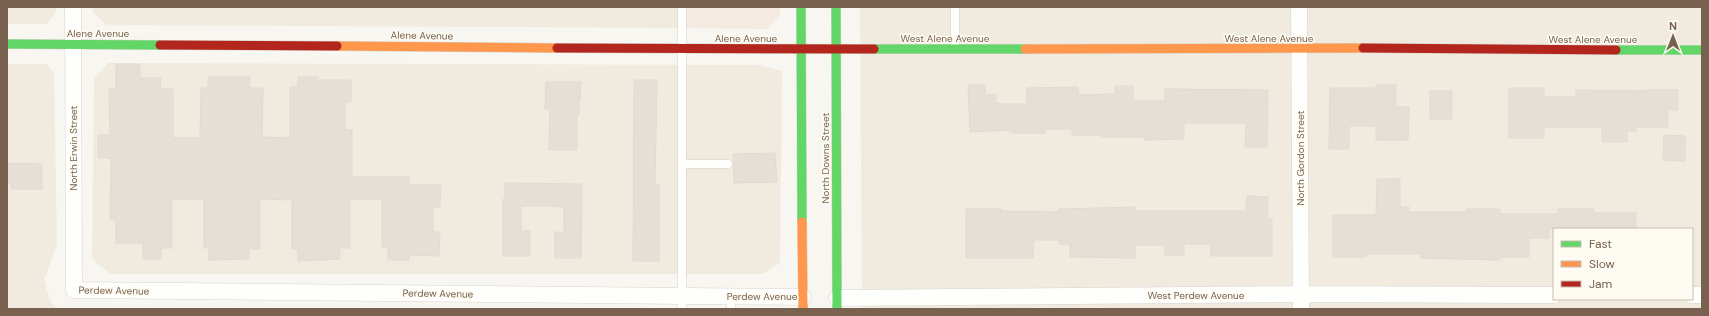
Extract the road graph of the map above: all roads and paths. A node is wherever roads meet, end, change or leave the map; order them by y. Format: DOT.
graph roads {
  1 [pos="73,7"];
  2 [pos="682,7"];
  3 [pos="801,7"];
  4 [pos="836,7"];
  5 [pos="955,7"];
  6 [pos="1299,7"];
  7 [pos="73,43"];
  8 [pos="7,44"];
  9 [pos="1300,48"];
  10 [pos="682,49"];
  11 [pos="802,49"];
  12 [pos="836,49"];
  13 [pos="955,49"];
  14 [pos="1702,50"];
  15 [pos="682,164"];
  16 [pos="728,164"];
  17 [pos="74,290"];
  18 [pos="1553,295"];
  19 [pos="682,302"];
  20 [pos="1301,302"];
  21 [pos="731,303"];
  22 [pos="803,303"];
  23 [pos="837,304"];
  1 -- 7 [label="street, North Erwin Street"];
  2 -- 10 [label="lane"];
  3 -- 11 [label="street"];
  4 -- 12 [label="street, North Downs Street"];
  5 -- 13 [label="lane"];
  6 -- 9 [label="street, North Gordon Street"];
  7 -- 8 [label="street, Alene Avenue"];
  7 -- 10 [label="street, Alene Avenue"];
  7 -- 17 [label="street, North Erwin Street"];
  9 -- 13 [label="street, West Alene Avenue"];
  9 -- 14 [label="street, West Alene Avenue"];
  9 -- 20 [label="street, North Gordon Street"];
  10 -- 11 [label="street, Alene Avenue"];
  10 -- 15 [label="lane"];
  11 -- 12 [label="street, Alene Avenue"];
  11 -- 22 [label="street"];
  12 -- 13 [label="street, West Alene Avenue"];
  12 -- 23 [label="street, North Downs Street"];
  15 -- 16 [label="lane"];
  15 -- 19 [label="lane"];
  17 -- 19 [label="street, Perdew Avenue"];
  18 -- 20 [label="street, West Perdew Avenue"];
  19 -- 21 [label="street, Perdew Avenue"];
  20 -- 23 [label="street, West Perdew Avenue"];
  21 -- 22 [label="street, Perdew Avenue"];
}
